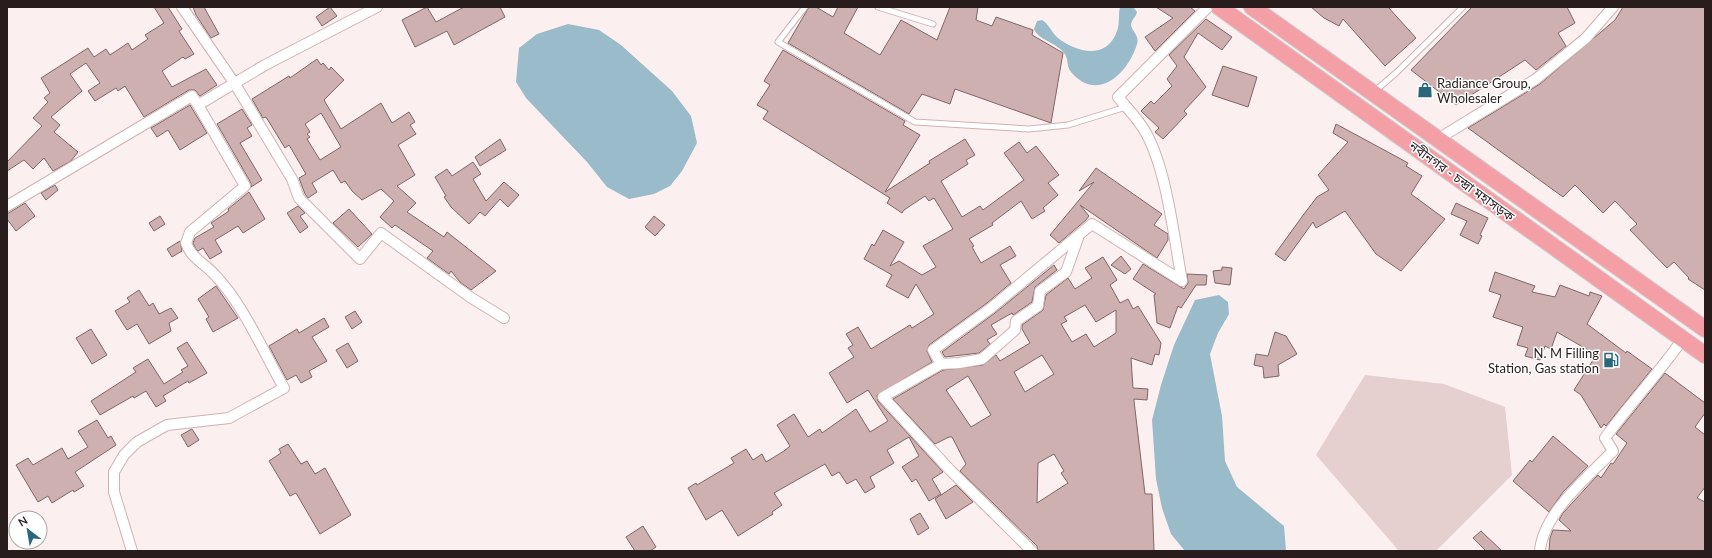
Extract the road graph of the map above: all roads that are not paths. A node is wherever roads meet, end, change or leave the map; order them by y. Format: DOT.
graph roads {
  1 [pos="182,7"];
  2 [pos="377,7"];
  3 [pos="805,7"];
  4 [pos="878,7"];
  5 [pos="1208,7"];
  6 [pos="1219,7"];
  7 [pos="1252,7"];
  8 [pos="1463,7"];
  9 [pos="1613,7"];
  10 [pos="933,24"];
  11 [pos="235,84"];
  12 [pos="1373,93"];
  13 [pos="198,105"];
  14 [pos="1126,107"];
  15 [pos="1438,139"];
  16 [pos="7,206"];
  17 [pos="1078,236"];
  18 [pos="504,318"];
  19 [pos="1705,329"];
  20 [pos="1682,340"];
  21 [pos="1705,355"];
  22 [pos="941,364"];
  23 [pos="132,551"];
  24 [pos="1032,551"];
  25 [pos="1540,551"];
  1 -- 11 [label="street"];
  2 -- 11 [label="street"];
  3 -- 14 [label="lane"];
  4 -- 10 [label="lane"];
  5 -- 14 [label="street"];
  6 -- 20 [label="highway, নবীনগর - চন্দ্রা মহাসড়ক"];
  7 -- 12 [label="highway, নবীনগর - চন্দ্রা মহাসড়ক"];
  8 -- 12 [label="lane"];
  9 -- 15 [label="street"];
  11 -- 13 [label="street"];
  11 -- 18 [label="street"];
  12 -- 15 [label="highway, নবীনগর - চন্দ্রা মহাসড়ক"];
  13 -- 16 [label="street"];
  13 -- 23 [label="street"];
  14 -- 17 [label="street"];
  15 -- 19 [label="highway, নবীনগর - চন্দ্রা মহাসড়ক"];
  17 -- 22 [label="street"];
  17 -- 22 [label="street"];
  20 -- 21 [label="highway, নবীনগর - চন্দ্রা মহাসড়ক"];
  20 -- 25 [label="street"];
  22 -- 24 [label="street"];
}
